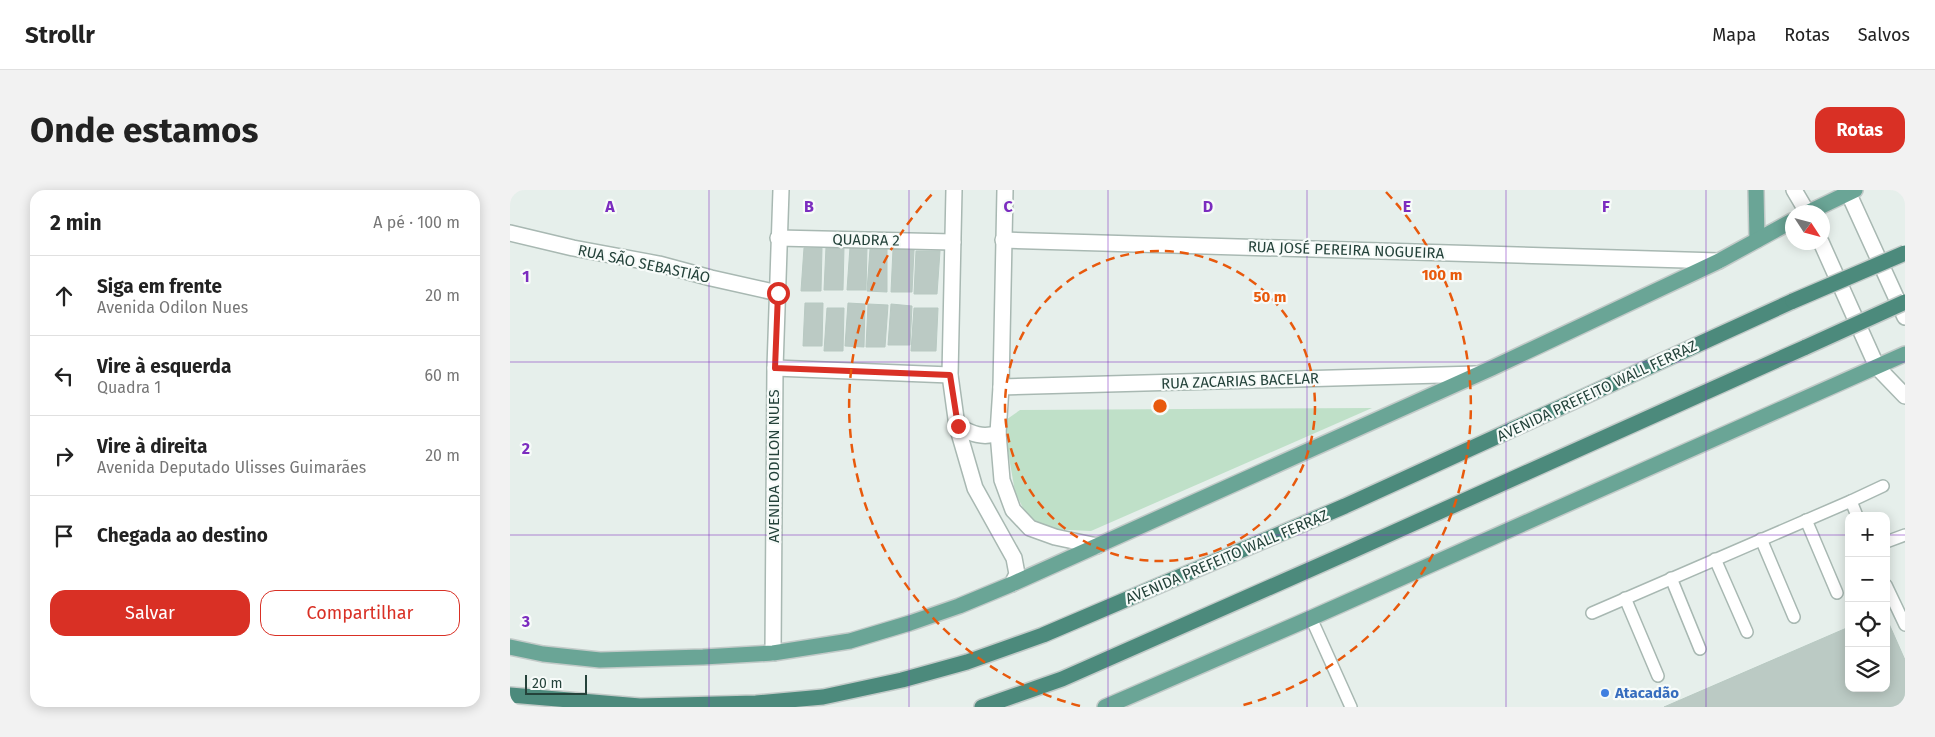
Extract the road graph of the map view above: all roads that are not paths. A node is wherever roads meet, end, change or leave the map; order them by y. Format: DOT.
graph roads {
  1 [pos="781,190"];
  2 [pos="954,190"];
  3 [pos="1005,190"];
  4 [pos="1756,190"];
  5 [pos="1794,190"];
  6 [pos="1850,191"];
  7 [pos="1804,205"];
  8 [pos="1822,205"];
  9 [pos="1785,225"];
  10 [pos="510,233"];
  11 [pos="778,238"];
  12 [pos="1003,240"];
  13 [pos="1757,240"];
  14 [pos="953,242"];
  15 [pos="1825,250"];
  16 [pos="1905,253"];
  17 [pos="1719,261"];
  18 [pos="778,293"];
  19 [pos="1905,302"];
  20 [pos="1905,317"];
  21 [pos="1905,354"];
  22 [pos="1877,367"];
  23 [pos="775,368"];
  24 [pos="1479,374"];
  25 [pos="950,375"];
  26 [pos="1001,387"];
  27 [pos="1905,396"];
  28 [pos="958,426"];
  29 [pos="998,433"];
  30 [pos="1883,486"];
  31 [pos="1851,501"];
  32 [pos="1855,512"];
  33 [pos="1806,520"];
  34 [pos="1905,535"];
  35 [pos="1761,539"];
  36 [pos="1890,541"];
  37 [pos="1097,546"];
  38 [pos="1715,559"];
  39 [pos="1671,578"];
  40 [pos="1012,584"];
  41 [pos="1837,593"];
  42 [pos="1890,593"];
  43 [pos="1625,598"];
  44 [pos="1592,613"];
  45 [pos="1794,616"];
  46 [pos="1311,618"];
  47 [pos="1905,625"];
  48 [pos="1747,632"];
  49 [pos="510,647"];
  50 [pos="1700,649"];
  51 [pos="773,653"];
  52 [pos="1658,676"];
  53 [pos="510,695"];
  54 [pos="982,707"];
  55 [pos="1105,707"];
  56 [pos="1351,707"];
  1 -- 11 [label="street, AVENIDA ODILON NUES"];
  2 -- 14 [label="street"];
  3 -- 12 [label="street"];
  4 -- 13 [label="main road"];
  5 -- 7 [label="street"];
  6 -- 8 [label="main road"];
  6 -- 20 [label="street"];
  9 -- 13 [label="main road"];
  10 -- 18 [label="street, RUA SÃO SEBASTIÃO"];
  11 -- 14 [label="street, QUADRA 2"];
  11 -- 18 [label="street, AVENIDA ODILON NUES"];
  12 -- 17 [label="street, RUA JOSÉ PEREIRA NOGUEIRA"];
  12 -- 26 [label="street"];
  13 -- 17 [label="main road"];
  14 -- 25 [label="street"];
  15 -- 22 [label="street"];
  16 -- 53 [label="highway, AVENIDA PREFEITO WALL FERRAZ, bridge"];
  17 -- 24 [label="main road"];
  18 -- 23 [label="street, AVENIDA ODILON NUES"];
  19 -- 54 [label="highway, bridge"];
  21 -- 22 [label="main road"];
  22 -- 27 [label="street"];
  22 -- 46 [label="main road"];
  23 -- 25 [label="street"];
  23 -- 51 [label="street, AVENIDA ODILON NUES"];
  24 -- 26 [label="street, RUA ZACARIAS BACELAR"];
  24 -- 37 [label="main road"];
  25 -- 28 [label="street"];
  26 -- 29 [label="street"];
  28 -- 29 [label="street"];
  28 -- 40 [label="street"];
  29 -- 37 [label="street"];
  30 -- 31 [label="lane"];
  31 -- 32 [label="lane"];
  31 -- 33 [label="lane"];
  33 -- 35 [label="lane"];
  33 -- 41 [label="lane"];
  34 -- 36 [label="lane"];
  35 -- 38 [label="lane"];
  35 -- 45 [label="lane"];
  37 -- 40 [label="main road"];
  38 -- 39 [label="lane"];
  38 -- 48 [label="lane"];
  39 -- 43 [label="lane"];
  39 -- 50 [label="lane"];
  40 -- 51 [label="main road"];
  42 -- 47 [label="lane"];
  43 -- 44 [label="lane"];
  43 -- 52 [label="lane"];
  46 -- 55 [label="main road"];
  46 -- 56 [label="lane"];
  49 -- 51 [label="main road"];
}
